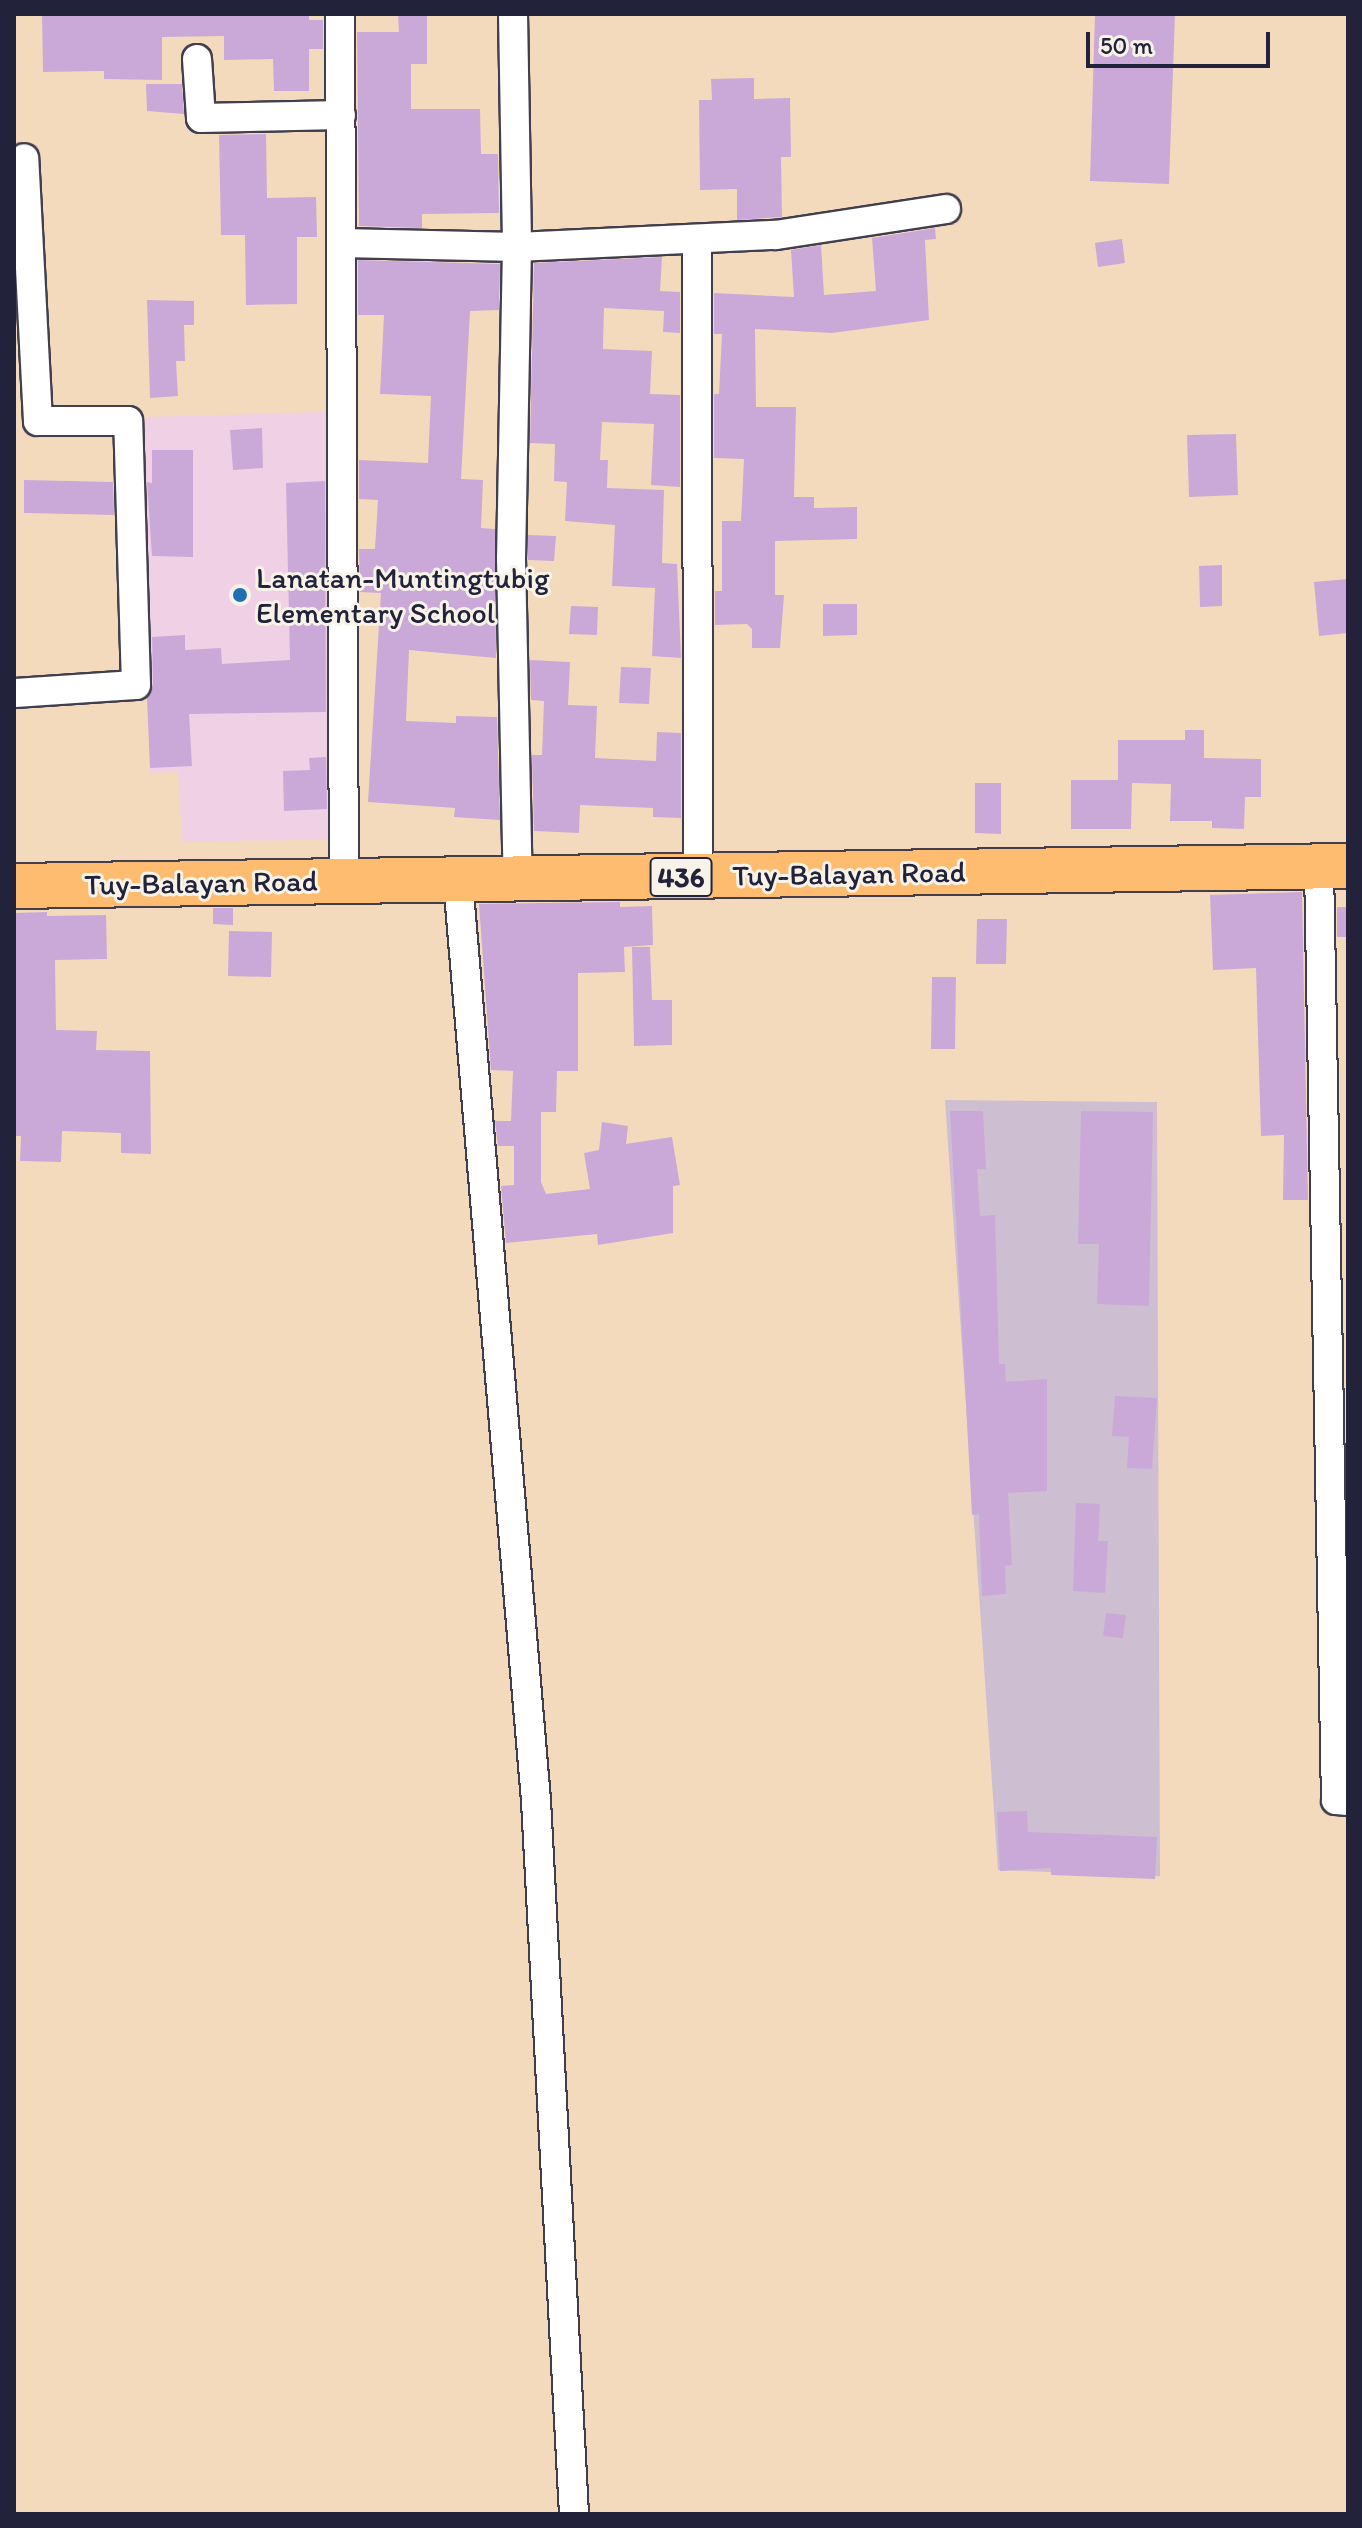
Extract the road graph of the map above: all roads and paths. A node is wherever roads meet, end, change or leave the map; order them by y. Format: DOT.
graph roads {
  1 [pos="340,14"];
  2 [pos="513,14"];
  3 [pos="197,59"];
  4 [pos="341,115"];
  5 [pos="24,158"];
  6 [pos="946,209"];
  7 [pos="697,239"];
  8 [pos="342,243"];
  9 [pos="517,247"];
  10 [pos="14,693"];
  11 [pos="1334,866"];
  12 [pos="698,877"];
  13 [pos="518,880"];
  14 [pos="344,881"];
  15 [pos="458,881"];
  16 [pos="14,886"];
  17 [pos="1348,1801"];
  18 [pos="574,2514"];
  1 -- 4 [label="street"];
  2 -- 9 [label="street"];
  3 -- 4 [label="street"];
  4 -- 8 [label="street"];
  5 -- 10 [label="street"];
  6 -- 7 [label="street"];
  7 -- 9 [label="street"];
  7 -- 12 [label="street"];
  8 -- 9 [label="street"];
  8 -- 14 [label="street"];
  9 -- 13 [label="street"];
  11 -- 12 [label="main road, Tuy-Balayan Road / 436"];
  11 -- 17 [label="street"];
  12 -- 13 [label="main road, Tuy-Balayan Road / 436"];
  13 -- 15 [label="main road, Tuy-Balayan Road / 436"];
  14 -- 15 [label="main road, Tuy-Balayan Road / 436"];
  14 -- 16 [label="main road, Tuy-Balayan Road / 436"];
  15 -- 18 [label="street"];
}
